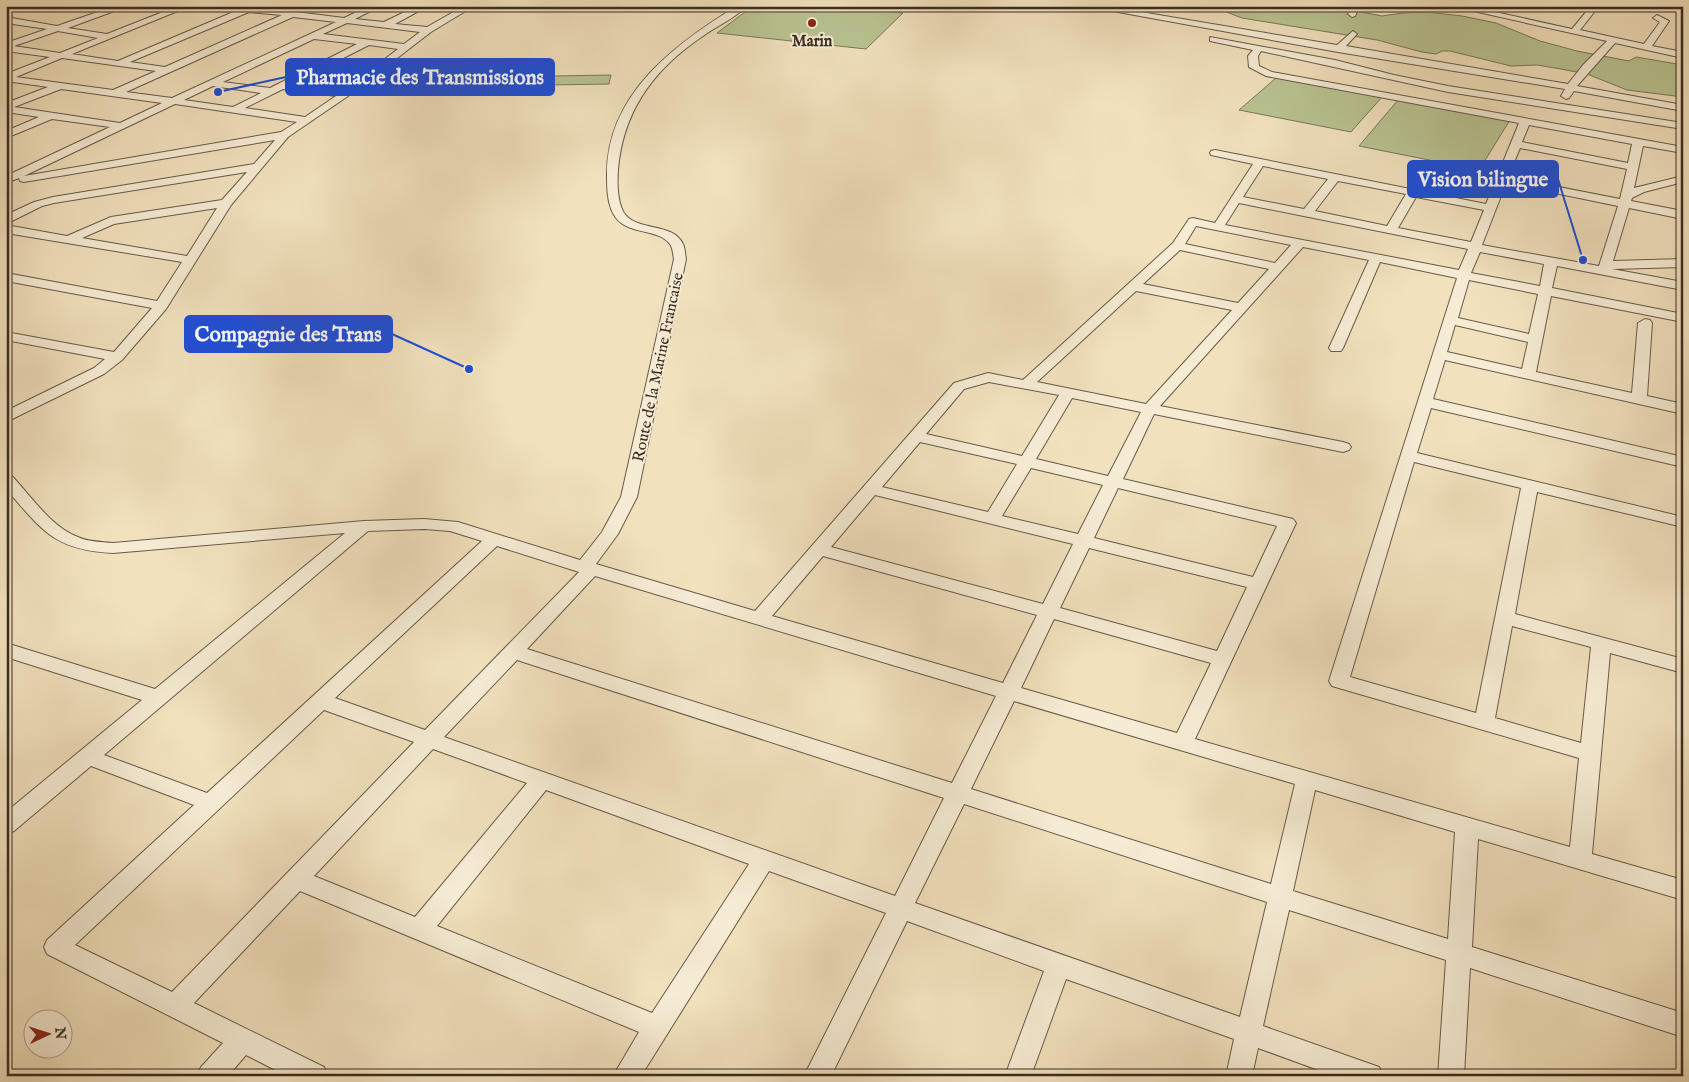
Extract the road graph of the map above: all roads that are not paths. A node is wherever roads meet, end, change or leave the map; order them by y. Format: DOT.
graph roads {
  1 [pos="124,6"];
  2 [pos="186,6"];
  3 [pos="224,6"];
  4 [pos="376,6"];
  5 [pos="399,6"];
  6 [pos="470,6"];
  7 [pos="743,6"];
  8 [pos="1089,6"];
  9 [pos="1156,6"];
  10 [pos="1455,6"];
  11 [pos="323,7"];
  12 [pos="422,7"];
  13 [pos="1104,7"];
  14 [pos="1595,7"];
  15 [pos="248,9"];
  16 [pos="1482,9"];
  17 [pos="276,12"];
  18 [pos="1534,12"];
  19 [pos="293,14"];
  20 [pos="1145,15"];
  21 [pos="1657,18"];
  22 [pos="6,20"];
  23 [pos="346,20"];
  24 [pos="1526,21"];
  25 [pos="386,25"];
  26 [pos="58,28"];
  27 [pos="428,30"];
  28 [pos="1172,30"];
  29 [pos="1574,32"];
  30 [pos="1353,34"];
  31 [pos="313,36"];
  32 [pos="1199,36"];
  33 [pos="109,37"];
  34 [pos="1612,41"];
  35 [pos="368,42"];
  36 [pos="1375,42"];
  37 [pos="406,46"];
  38 [pos="6,47"];
  39 [pos="1646,48"];
  40 [pos="1258,49"];
  41 [pos="1338,49"];
  42 [pos="1364,53"];
  43 [pos="1683,55"];
  44 [pos="60,56"];
  45 [pos="118,64"];
  46 [pos="166,70"];
  47 [pos="8,76"];
  48 [pos="212,83"];
  49 [pos="59,86"];
  50 [pos="281,86"];
  51 [pos="1501,86"];
  52 [pos="1570,87"];
  53 [pos="272,91"];
  54 [pos="114,93"];
  55 [pos="345,94"];
  56 [pos="173,101"];
  57 [pos="1560,107"];
  58 [pos="6,108"];
  59 [pos="1683,108"];
  60 [pos="234,110"];
  61 [pos="52,115"];
  62 [pos="307,120"];
  63 [pos="1525,121"];
  64 [pos="122,126"];
  65 [pos="1552,126"];
  66 [pos="1683,126"];
  67 [pos="6,135"];
  68 [pos="284,135"];
  69 [pos="1638,142"];
  70 [pos="1516,144"];
  71 [pos="1683,150"];
  72 [pos="1215,153"];
  73 [pos="1260,162"];
  74 [pos="258,167"];
  75 [pos="1633,167"];
  76 [pos="1335,177"];
  77 [pos="1502,179"];
  78 [pos="1683,179"];
  79 [pos="6,181"];
  80 [pos="1413,192"];
  81 [pos="1236,199"];
  82 [pos="1626,199"];
  83 [pos="226,203"];
  84 [pos="1491,208"];
  85 [pos="1307,214"];
  86 [pos="1683,215"];
  87 [pos="6,220"];
  88 [pos="1218,227"];
  89 [pos="6,229"];
  90 [pos="1390,230"];
  91 [pos="69,239"];
  92 [pos="1300,243"];
  93 [pos="1177,246"];
  94 [pos="1475,247"];
  95 [pos="1376,258"];
  96 [pos="190,260"];
  97 [pos="1551,262"];
  98 [pos="1683,262"];
  99 [pos="1278,267"];
  100 [pos="1605,268"];
  101 [pos="1464,275"];
  102 [pos="6,277"];
  103 [pos="1134,286"];
  104 [pos="1683,286"];
  105 [pos="1544,291"];
  106 [pos="161,306"];
  107 [pos="1242,308"];
  108 [pos="1683,318"];
  109 [pos="1450,320"];
  110 [pos="1645,323"];
  111 [pos="6,336"];
  112 [pos="1535,340"];
  113 [pos="1336,348"];
  114 [pos="1440,354"];
  115 [pos="117,357"];
  116 [pos="1528,374"];
  117 [pos="1026,384"];
  118 [pos="1068,392"];
  119 [pos="1639,399"];
  120 [pos="1425,402"];
  121 [pos="1150,408"];
  122 [pos="1683,409"];
  123 [pos="6,417"];
  124 [pos="916,436"];
  125 [pos="1343,447"];
  126 [pos="1408,456"];
  127 [pos="1026,462"];
  128 [pos="1683,462"];
  129 [pos="6,479"];
  130 [pos="1113,482"];
  131 [pos="1530,485"];
  132 [pos="871,489"];
  133 [pos="992,519"];
  134 [pos="1683,522"];
  135 [pos="364,526"];
  136 [pos="494,540"];
  137 [pos="1084,541"];
  138 [pos="819,550"];
  139 [pos="588,568"];
  140 [pos="1258,584"];
  141 [pos="1048,612"];
  142 [pos="1504,617"];
  143 [pos="760,618"];
  144 [pos="1601,644"];
  145 [pos="513,652"];
  146 [pos="11,656"];
  147 [pos="1222,659"];
  148 [pos="1683,666"];
  149 [pos="1009,691"];
  150 [pos="158,698"];
  151 [pos="321,701"];
  152 [pos="1484,723"];
  153 [pos="430,739"];
  154 [pos="1183,742"];
  155 [pos="1590,753"];
  156 [pos="88,757"];
  157 [pos="1307,779"];
  158 [pos="542,780"];
  159 [pos="958,794"];
  160 [pos="211,803"];
  161 [pos="6,825"];
  162 [pos="1467,826"];
  163 [pos="764,859"];
  164 [pos="1580,860"];
  165 [pos="296,879"];
  166 [pos="1683,890"];
  167 [pos="1280,897"];
  168 [pos="901,908"];
  169 [pos="419,930"];
  170 [pos="1459,953"];
  171 [pos="1059,965"];
  172 [pos="174,1006"];
  173 [pos="1683,1025"];
  174 [pos="656,1027"];
  175 [pos="1249,1032"];
  176 [pos="243,1040"];
  177 [pos="210,1076"];
  178 [pos="315,1076"];
  179 [pos="626,1076"];
  180 [pos="817,1076"];
  181 [pos="1018,1076"];
  182 [pos="1239,1076"];
  183 [pos="1370,1076"];
  184 [pos="1451,1076"];
  1 -- 26 [label="street"];
  2 -- 33 [label="street"];
  3 -- 15 [label="street"];
  4 -- 23 [label="street"];
  5 -- 12 [label="street"];
  6 -- 27 [label="street"];
  7 -- 139 [label="street, Route de la Marine Francaise"];
  8 -- 13 [label="street"];
  9 -- 20 [label="street"];
  10 -- 16 [label="street"];
  11 -- 17 [label="street"];
  12 -- 25 [label="street"];
  13 -- 20 [label="street"];
  13 -- 28 [label="street"];
  14 -- 29 [label="street"];
  15 -- 17 [label="street"];
  15 -- 45 [label="street"];
  16 -- 24 [label="street"];
  17 -- 19 [label="street"];
  18 -- 24 [label="street"];
  19 -- 23 [label="street"];
  19 -- 46 [label="street"];
  20 -- 41 [label="street"];
  21 -- 39 [label="street"];
  22 -- 26 [label="street"];
  23 -- 25 [label="street"];
  23 -- 31 [label="street"];
  24 -- 29 [label="street"];
  25 -- 27 [label="street"];
  26 -- 33 [label="street"];
  26 -- 38 [label="street"];
  27 -- 37 [label="street"];
  29 -- 34 [label="street"];
  30 -- 41 [label="street"];
  31 -- 35 [label="street"];
  31 -- 48 [label="street"];
  32 -- 40 [label="street"];
  33 -- 44 [label="street"];
  34 -- 39 [label="street"];
  34 -- 52 [label="street"];
  35 -- 37 [label="street"];
  35 -- 50 [label="street"];
  36 -- 42 [label="street"];
  37 -- 55 [label="street"];
  38 -- 44 [label="street"];
  39 -- 43 [label="street"];
  40 -- 51 [label="street"];
  40 -- 63 [label="street"];
  41 -- 42 [label="street"];
  42 -- 51 [label="street"];
  44 -- 45 [label="street"];
  44 -- 47 [label="street"];
  45 -- 46 [label="street"];
  46 -- 54 [label="street"];
  47 -- 49 [label="street"];
  48 -- 53 [label="street"];
  48 -- 56 [label="street"];
  49 -- 54 [label="street"];
  49 -- 58 [label="street"];
  50 -- 53 [label="street"];
  50 -- 55 [label="street"];
  51 -- 52 [label="street"];
  51 -- 57 [label="street"];
  52 -- 57 [label="street"];
  52 -- 59 [label="street"];
  53 -- 60 [label="street"];
  54 -- 56 [label="street"];
  55 -- 62 [label="street"];
  56 -- 60 [label="street"];
  56 -- 64 [label="street"];
  57 -- 65 [label="street"];
  57 -- 66 [label="street"];
  58 -- 61 [label="street"];
  60 -- 62 [label="street"];
  61 -- 64 [label="street"];
  61 -- 67 [label="street"];
  62 -- 68 [label="street"];
  63 -- 65 [label="street"];
  63 -- 70 [label="street"];
  64 -- 79 [label="street"];
  65 -- 69 [label="street"];
  68 -- 74 [label="street"];
  68 -- 79 [label="street"];
  69 -- 71 [label="street"];
  69 -- 75 [label="street"];
  70 -- 75 [label="street"];
  70 -- 77 [label="street"];
  72 -- 73 [label="street"];
  73 -- 76 [label="street"];
  73 -- 81 [label="street"];
  74 -- 83 [label="street"];
  74 -- 87 [label="street"];
  75 -- 82 [label="street"];
  76 -- 80 [label="street"];
  76 -- 85 [label="street"];
  77 -- 82 [label="street"];
  77 -- 84 [label="street"];
  78 -- 82 [label="street"];
  80 -- 84 [label="street"];
  80 -- 90 [label="street"];
  81 -- 85 [label="street"];
  81 -- 88 [label="street"];
  82 -- 86 [label="street"];
  82 -- 100 [label="street"];
  83 -- 91 [label="street"];
  83 -- 96 [label="street"];
  84 -- 94 [label="street"];
  85 -- 90 [label="street"];
  88 -- 92 [label="street"];
  88 -- 93 [label="street"];
  89 -- 91 [label="street"];
  90 -- 94 [label="street"];
  91 -- 96 [label="street"];
  92 -- 95 [label="street"];
  92 -- 99 [label="street"];
  93 -- 99 [label="street"];
  93 -- 103 [label="street"];
  94 -- 97 [label="street"];
  94 -- 101 [label="street"];
  95 -- 101 [label="street"];
  95 -- 113 [label="street"];
  96 -- 106 [label="street"];
  97 -- 100 [label="street"];
  97 -- 105 [label="street"];
  98 -- 100 [label="street"];
  99 -- 107 [label="street"];
  100 -- 104 [label="street"];
  101 -- 105 [label="street"];
  101 -- 109 [label="street"];
  102 -- 106 [label="street"];
  103 -- 107 [label="street"];
  103 -- 117 [label="street"];
  105 -- 108 [label="street"];
  105 -- 112 [label="street"];
  106 -- 115 [label="street"];
  107 -- 121 [label="street"];
  109 -- 112 [label="street"];
  109 -- 114 [label="street"];
  110 -- 119 [label="street"];
  111 -- 115 [label="street"];
  112 -- 116 [label="street"];
  114 -- 116 [label="street"];
  114 -- 120 [label="street"];
  115 -- 123 [label="street"];
  116 -- 119 [label="street"];
  117 -- 118 [label="street"];
  117 -- 124 [label="street"];
  118 -- 121 [label="street"];
  118 -- 127 [label="street"];
  119 -- 122 [label="street"];
  120 -- 126 [label="street"];
  120 -- 128 [label="street"];
  121 -- 125 [label="street"];
  121 -- 130 [label="street"];
  124 -- 127 [label="street"];
  124 -- 132 [label="street"];
  126 -- 131 [label="street"];
  126 -- 152 [label="street"];
  127 -- 130 [label="street"];
  127 -- 133 [label="street"];
  129 -- 135 [label="street"];
  130 -- 137 [label="street"];
  130 -- 140 [label="street"];
  131 -- 134 [label="street"];
  131 -- 142 [label="street"];
  132 -- 133 [label="street"];
  132 -- 138 [label="street"];
  133 -- 137 [label="street"];
  135 -- 136 [label="street"];
  135 -- 150 [label="street"];
  136 -- 139 [label="street"];
  136 -- 151 [label="street"];
  137 -- 140 [label="street"];
  137 -- 141 [label="street"];
  138 -- 141 [label="street"];
  138 -- 143 [label="street"];
  139 -- 143 [label="street"];
  139 -- 145 [label="street"];
  140 -- 147 [label="street"];
  141 -- 147 [label="street"];
  141 -- 149 [label="street"];
  142 -- 144 [label="street"];
  142 -- 152 [label="street"];
  143 -- 149 [label="street"];
  144 -- 148 [label="street"];
  144 -- 155 [label="street"];
  145 -- 153 [label="street"];
  145 -- 159 [label="street"];
  146 -- 150 [label="street"];
  147 -- 154 [label="street"];
  149 -- 154 [label="street"];
  149 -- 159 [label="street"];
  150 -- 156 [label="street"];
  151 -- 153 [label="street"];
  151 -- 160 [label="street"];
  152 -- 155 [label="street"];
  153 -- 158 [label="street"];
  153 -- 165 [label="street"];
  154 -- 157 [label="street"];
  155 -- 164 [label="street"];
  156 -- 160 [label="street"];
  156 -- 161 [label="street"];
  157 -- 162 [label="street"];
  157 -- 167 [label="street"];
  158 -- 163 [label="street"];
  158 -- 169 [label="street"];
  159 -- 167 [label="street"];
  159 -- 168 [label="street"];
  160 -- 172 [label="street"];
  162 -- 164 [label="street"];
  162 -- 170 [label="street"];
  163 -- 168 [label="street"];
  163 -- 174 [label="street"];
  164 -- 166 [label="street"];
  165 -- 169 [label="street"];
  165 -- 172 [label="street"];
  167 -- 170 [label="street"];
  167 -- 175 [label="street"];
  168 -- 171 [label="street"];
  168 -- 180 [label="street"];
  169 -- 174 [label="street"];
  170 -- 173 [label="street"];
  170 -- 184 [label="street"];
  171 -- 175 [label="street"];
  171 -- 181 [label="street"];
  172 -- 176 [label="street"];
  174 -- 179 [label="street"];
  175 -- 182 [label="street"];
  175 -- 183 [label="street"];
  176 -- 177 [label="street"];
  176 -- 178 [label="street"];
}
